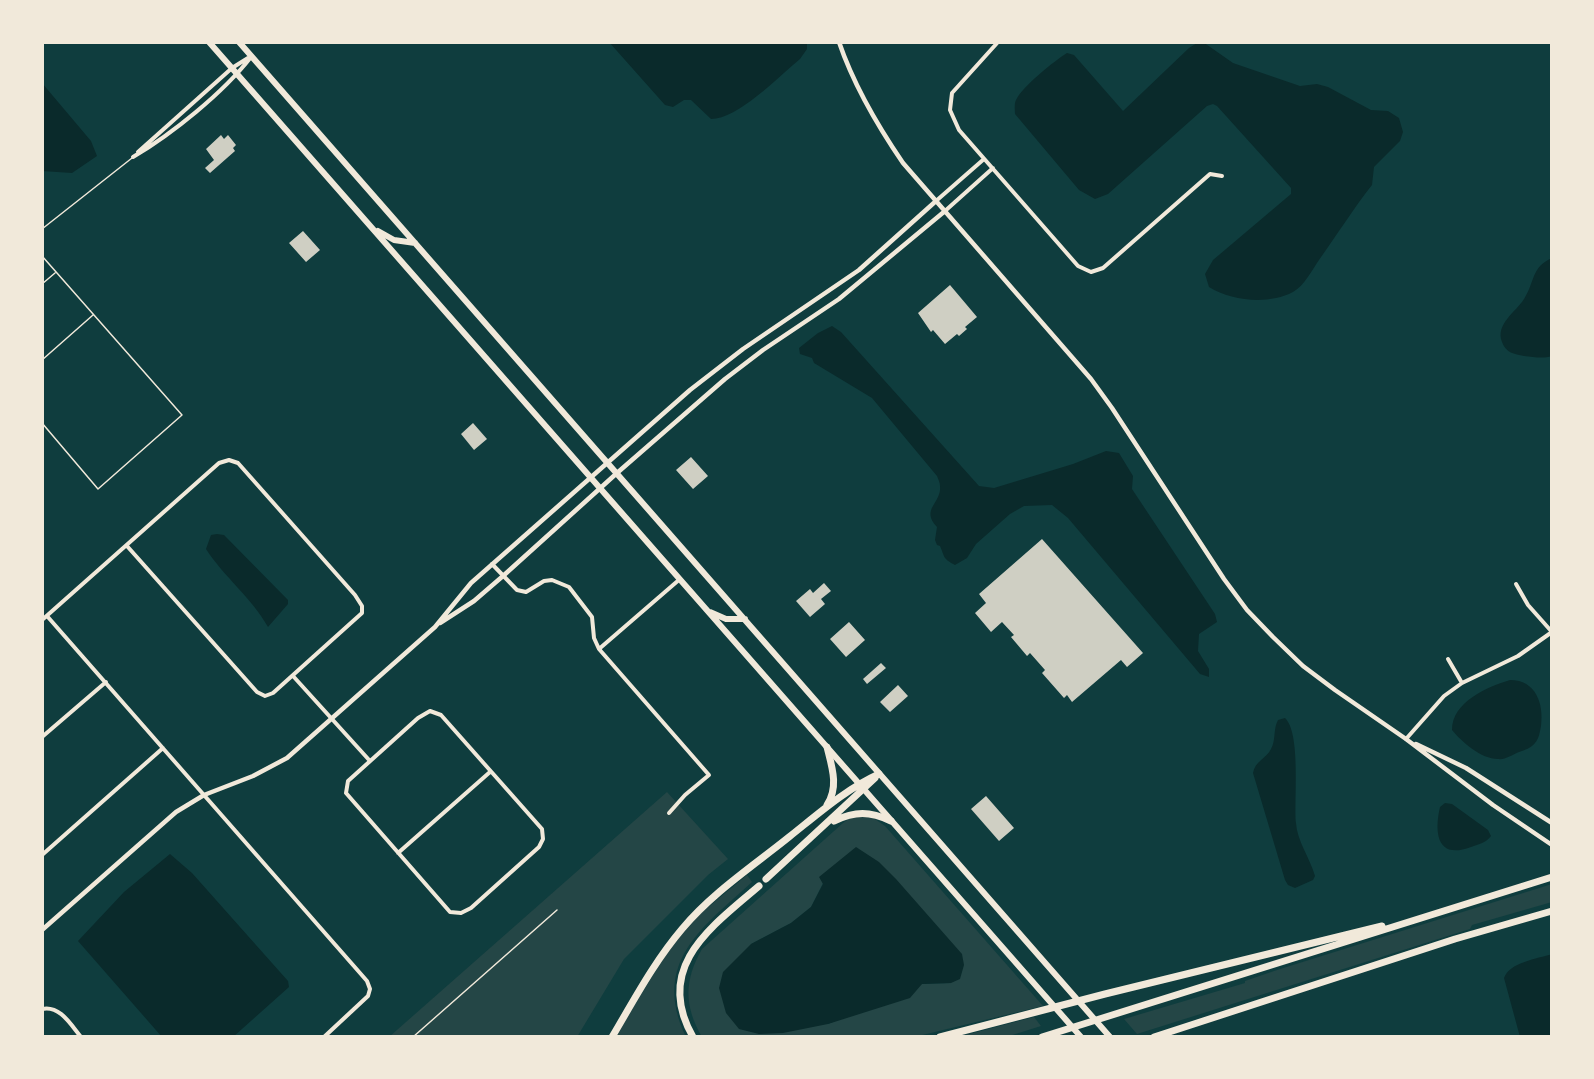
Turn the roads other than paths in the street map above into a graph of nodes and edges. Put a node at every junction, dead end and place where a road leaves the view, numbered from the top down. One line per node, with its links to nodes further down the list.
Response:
1 (209, 42): 6 (main road)
2 (239, 42): 5 (main road)
3 (839, 42): 12 (street)
4 (998, 42): 9 (street)
5 (252, 56): 6 (street); 7 (street); 16 (main road)
6 (232, 68): 7 (main road); 8 (street)
7 (238, 74): 8 (street); 14 (main road)
8 (133, 157): 15 (lane)
9 (984, 159): 10 (street); 12 (street)
10 (993, 168): 11 (street); 13 (street)
11 (1222, 176)
12 (936, 201): 13 (street); 22 (street)
13 (945, 211): 23 (street); 47 (street)
14 (372, 228): 16 (main road); 27 (main road)
15 (42, 229)
16 (416, 243): 25 (main road)
17 (42, 256): 18 (lane)
18 (56, 272): 19 (lane); 20 (lane)
19 (42, 284)
20 (94, 315): 21 (lane); 24 (lane)
21 (42, 360)
22 (715, 369): 23 (street); 25 (street)
23 (725, 379): 26 (street)
24 (42, 423)
25 (608, 462): 26 (main road); 27 (street)
26 (617, 473): 28 (street); 37 (main road)
27 (591, 478): 28 (main road); 30 (street)
28 (600, 489): 31 (street); 32 (main road)
29 (127, 546): 35 (street); 42 (street); 42 (street)
30 (492, 564): 31 (street); 38 (street)
31 (503, 576): 38 (street); 40 (street)
32 (680, 579): 34 (main road); 40 (street)
33 (1516, 584): 39 (street)
34 (707, 611): 37 (main road); 48 (main road)
35 (47, 615): 36 (street); 43 (street)
36 (42, 620)
37 (745, 620): 52 (main road)
38 (435, 627): 45 (street)
39 (1552, 632): 44 (street)
40 (599, 649): 56 (street)
41 (1448, 659): 44 (street)
42 (293, 676): 45 (street)
43 (106, 682): 46 (street); 49 (street)
44 (1462, 682): 47 (street)
45 (332, 718): 50 (street); 54 (street)
46 (42, 737)
47 (1406, 739): 58 (street); 60 (street)
48 (827, 747): 53 (main road); 55 (highway)
49 (163, 748): 54 (street); 62 (street)
50 (370, 761): 51 (street); 61 (street)
51 (490, 771): 61 (street); 61 (street)
52 (879, 774): 53 (highway); 79 (main road)
53 (861, 787): 55 (highway); 57 (main road); 59 (highway)
54 (204, 795): 69 (street); 72 (street)
55 (825, 808): 74 (highway)
56 (669, 813)
57 (891, 821): 59 (highway); 78 (main road)
58 (1552, 823)
59 (826, 825): 64 (highway)
60 (1552, 845)
61 (398, 853)
62 (42, 855)
63 (1552, 877): 67 (highway)
64 (766, 879)
65 (759, 886): 75 (highway)
66 (557, 910): 73 (lane)
67 (1446, 910): 76 (highway); 77 (highway)
68 (1552, 911): 80 (highway)
69 (42, 930)
70 (42, 1009): 71 (street)
71 (81, 1037)
72 (324, 1037)
73 (413, 1037)
74 (612, 1037)
75 (693, 1037)
76 (940, 1037)
77 (1042, 1037)
78 (1081, 1037)
79 (1110, 1037)
80 (1154, 1037)

